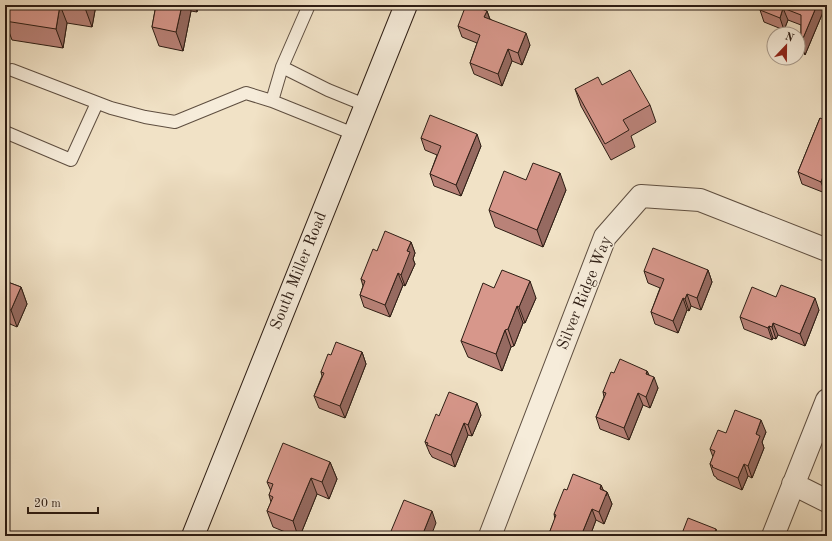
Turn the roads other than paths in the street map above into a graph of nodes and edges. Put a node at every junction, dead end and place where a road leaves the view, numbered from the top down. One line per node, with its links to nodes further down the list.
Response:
1 (309, 5): 3 (lane)
2 (406, 5): 7 (street, South Miller Road)
3 (282, 67): 5 (lane); 7 (lane)
4 (12, 70): 6 (lane)
5 (272, 101): 6 (lane); 9 (lane)
6 (97, 102): 8 (lane)
7 (365, 105): 9 (street, South Miller Road)
8 (5, 132)
9 (354, 134): 14 (street, South Miller Road)
10 (827, 250): 15 (street, Silver Ridge Way)
11 (827, 400): 12 (street)
12 (793, 484): 13 (street); 16 (street)
13 (827, 501)
14 (193, 536)
15 (490, 536)
16 (773, 536)

